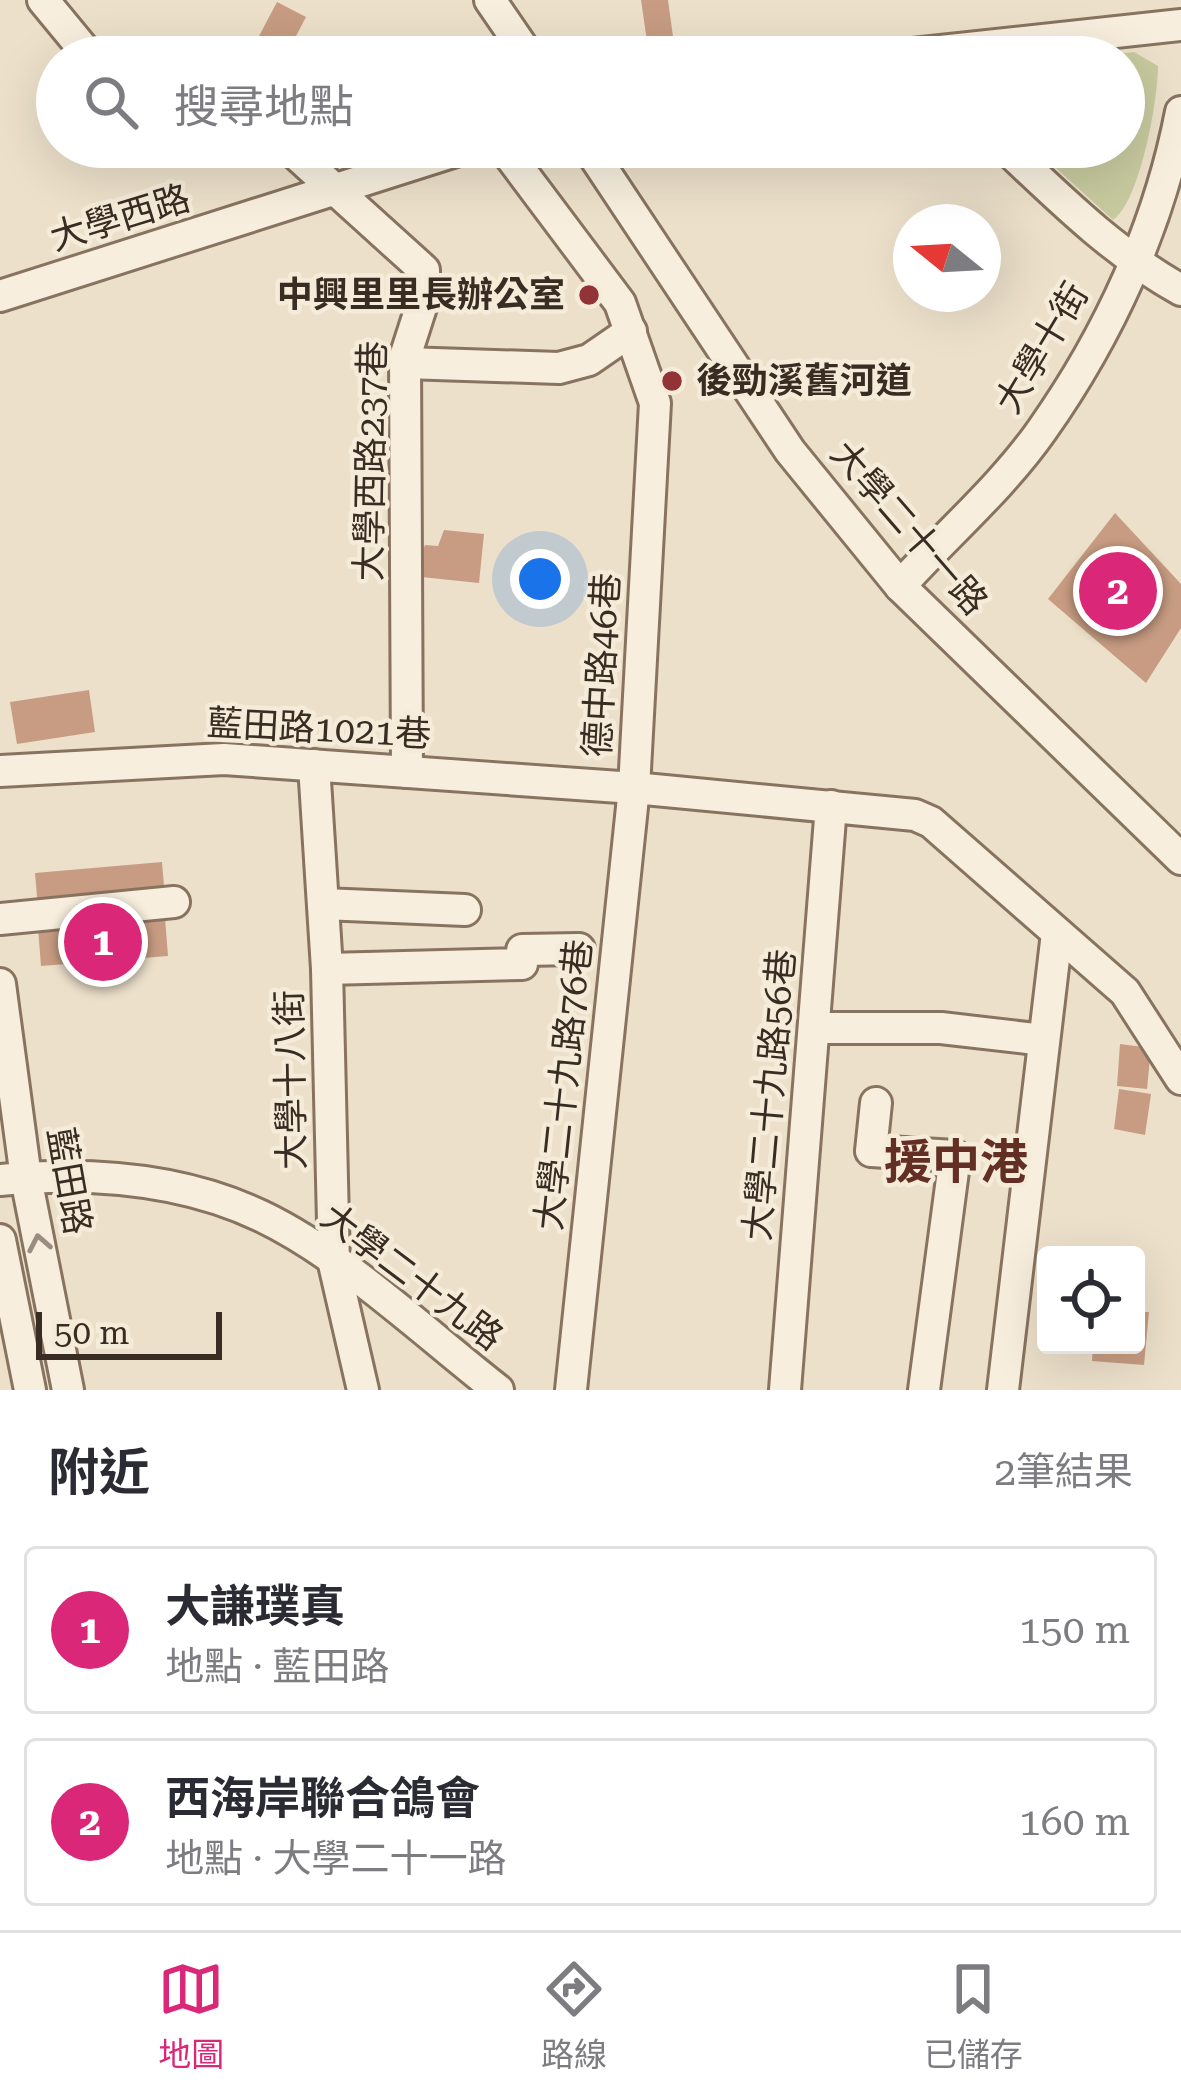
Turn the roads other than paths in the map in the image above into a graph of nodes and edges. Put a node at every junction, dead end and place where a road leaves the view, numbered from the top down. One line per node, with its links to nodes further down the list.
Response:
1 (43, 0): 4 (street)
2 (490, 0): 5 (street)
3 (1181, 25): 6 (street)
4 (73, 36)
5 (515, 36)
6 (1081, 36)
7 (1181, 112): 14 (street, 大學十街)
8 (314, 168): 13 (street)
9 (408, 168): 13 (street, 大學西路)
10 (519, 168): 17 (street, 德中路46巷)
11 (602, 168): 19 (street, 大學二十一路)
12 (1028, 168): 14 (street)
13 (342, 191): 16 (street, 大學西路); 18 (street, 大學西路237巷)
14 (1136, 265): 15 (street); 19 (street, 大學十街)
15 (1181, 290)
16 (0, 296)
17 (631, 331): 18 (street); 23 (street, 德中路46巷)
18 (405, 363): 22 (street, 大學西路237巷)
19 (899, 586): 25 (street, 大學二十一路)
20 (314, 765): 21 (street, 藍田路1021巷); 22 (street, 藍田路1021巷); 27 (street, 大學十八街)
21 (0, 770)
22 (407, 772): 23 (street, 藍田路1021巷)
23 (634, 788): 24 (street, 德中路46巷); 45 (street, 大學二十九路76巷)
24 (831, 806): 30 (street, 德中路46巷); 34 (street, 大學二十九路56巷)
25 (1181, 859)
26 (174, 902): 29 (street)
27 (323, 904): 28 (street); 32 (street, 大學十八街)
28 (465, 910)
29 (0, 919)
30 (1057, 933): 35 (street); 36 (street, 德中路46巷)
31 (579, 949): 32 (street)
32 (327, 968): 40 (street, 大學十八街)
33 (0, 983): 38 (street, 藍田路)
34 (816, 1028): 35 (street); 46 (street, 大學二十九路56巷)
35 (1044, 1040): 48 (street)
36 (1181, 1079)
37 (876, 1102): 47 (street)
38 (13, 1179): 40 (street, 大學二十九路); 42 (street, 藍田路, one-way to 38)
39 (0, 1240): 41 (street)
40 (334, 1264): 43 (street, 大學十八街); 44 (street, 大學二十九路)
41 (30, 1390)
42 (68, 1390)
43 (363, 1390)
44 (498, 1390)
45 (571, 1390)
46 (785, 1390)
47 (924, 1390)
48 (1004, 1390)

